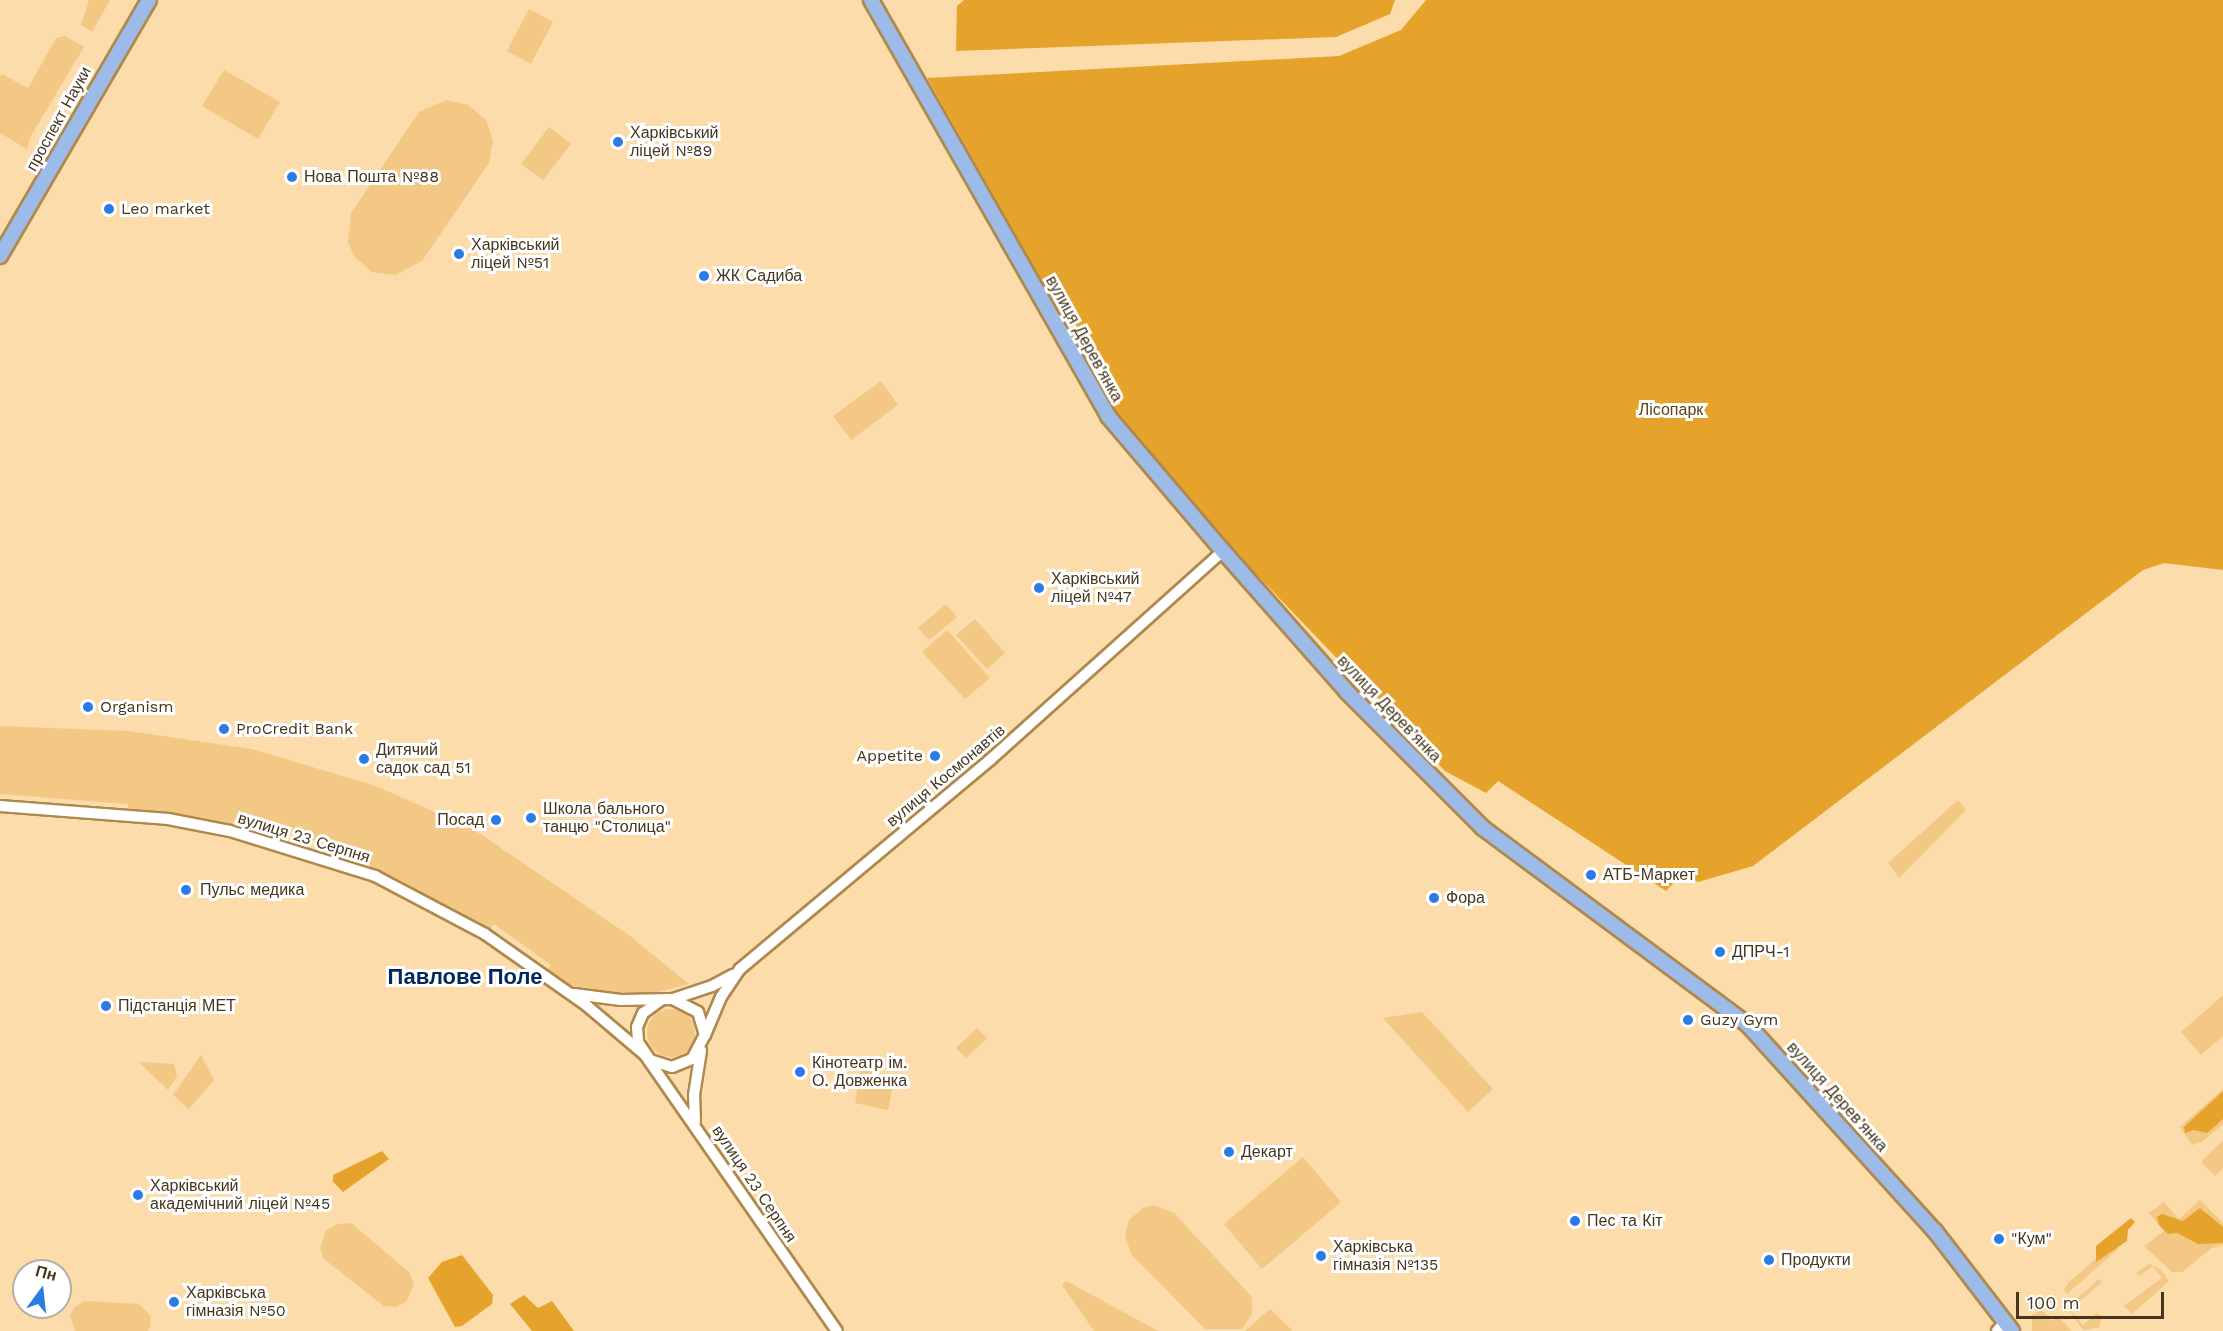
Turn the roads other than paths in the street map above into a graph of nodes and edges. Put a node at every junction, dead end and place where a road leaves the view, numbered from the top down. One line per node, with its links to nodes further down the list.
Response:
1 (149, 0): 3 (main road, проспект Науки)
2 (871, 0): 4 (main road, вулиця Дерев’янка)
3 (0, 256)
4 (1223, 551): 6 (street, вулиця Космонавтів); 14 (main road, вулиця Дерев’янка)
5 (0, 806): 7 (street, вулиця 23 Серпня)
6 (740, 969): 8 (street, вулиця 23 Серпня); 10 (street, вулиця Космонавтів)
7 (569, 992): 9 (street, вулиця 23 Серпня); 12 (street, вулиця 23 Серпня)
8 (673, 999): 9 (street, вулиця 23 Серпня); 10 (street)
9 (661, 1000): 12 (street, вулиця 23 Серпня)
10 (705, 1035): 11 (street)
11 (702, 1047): 12 (street, вулиця 23 Серпня); 13 (street)
12 (645, 1055): 13 (street, вулиця 23 Серпня)
13 (695, 1125): 15 (street, вулиця 23 Серпня)
14 (2005, 1328)
15 (837, 1331)

